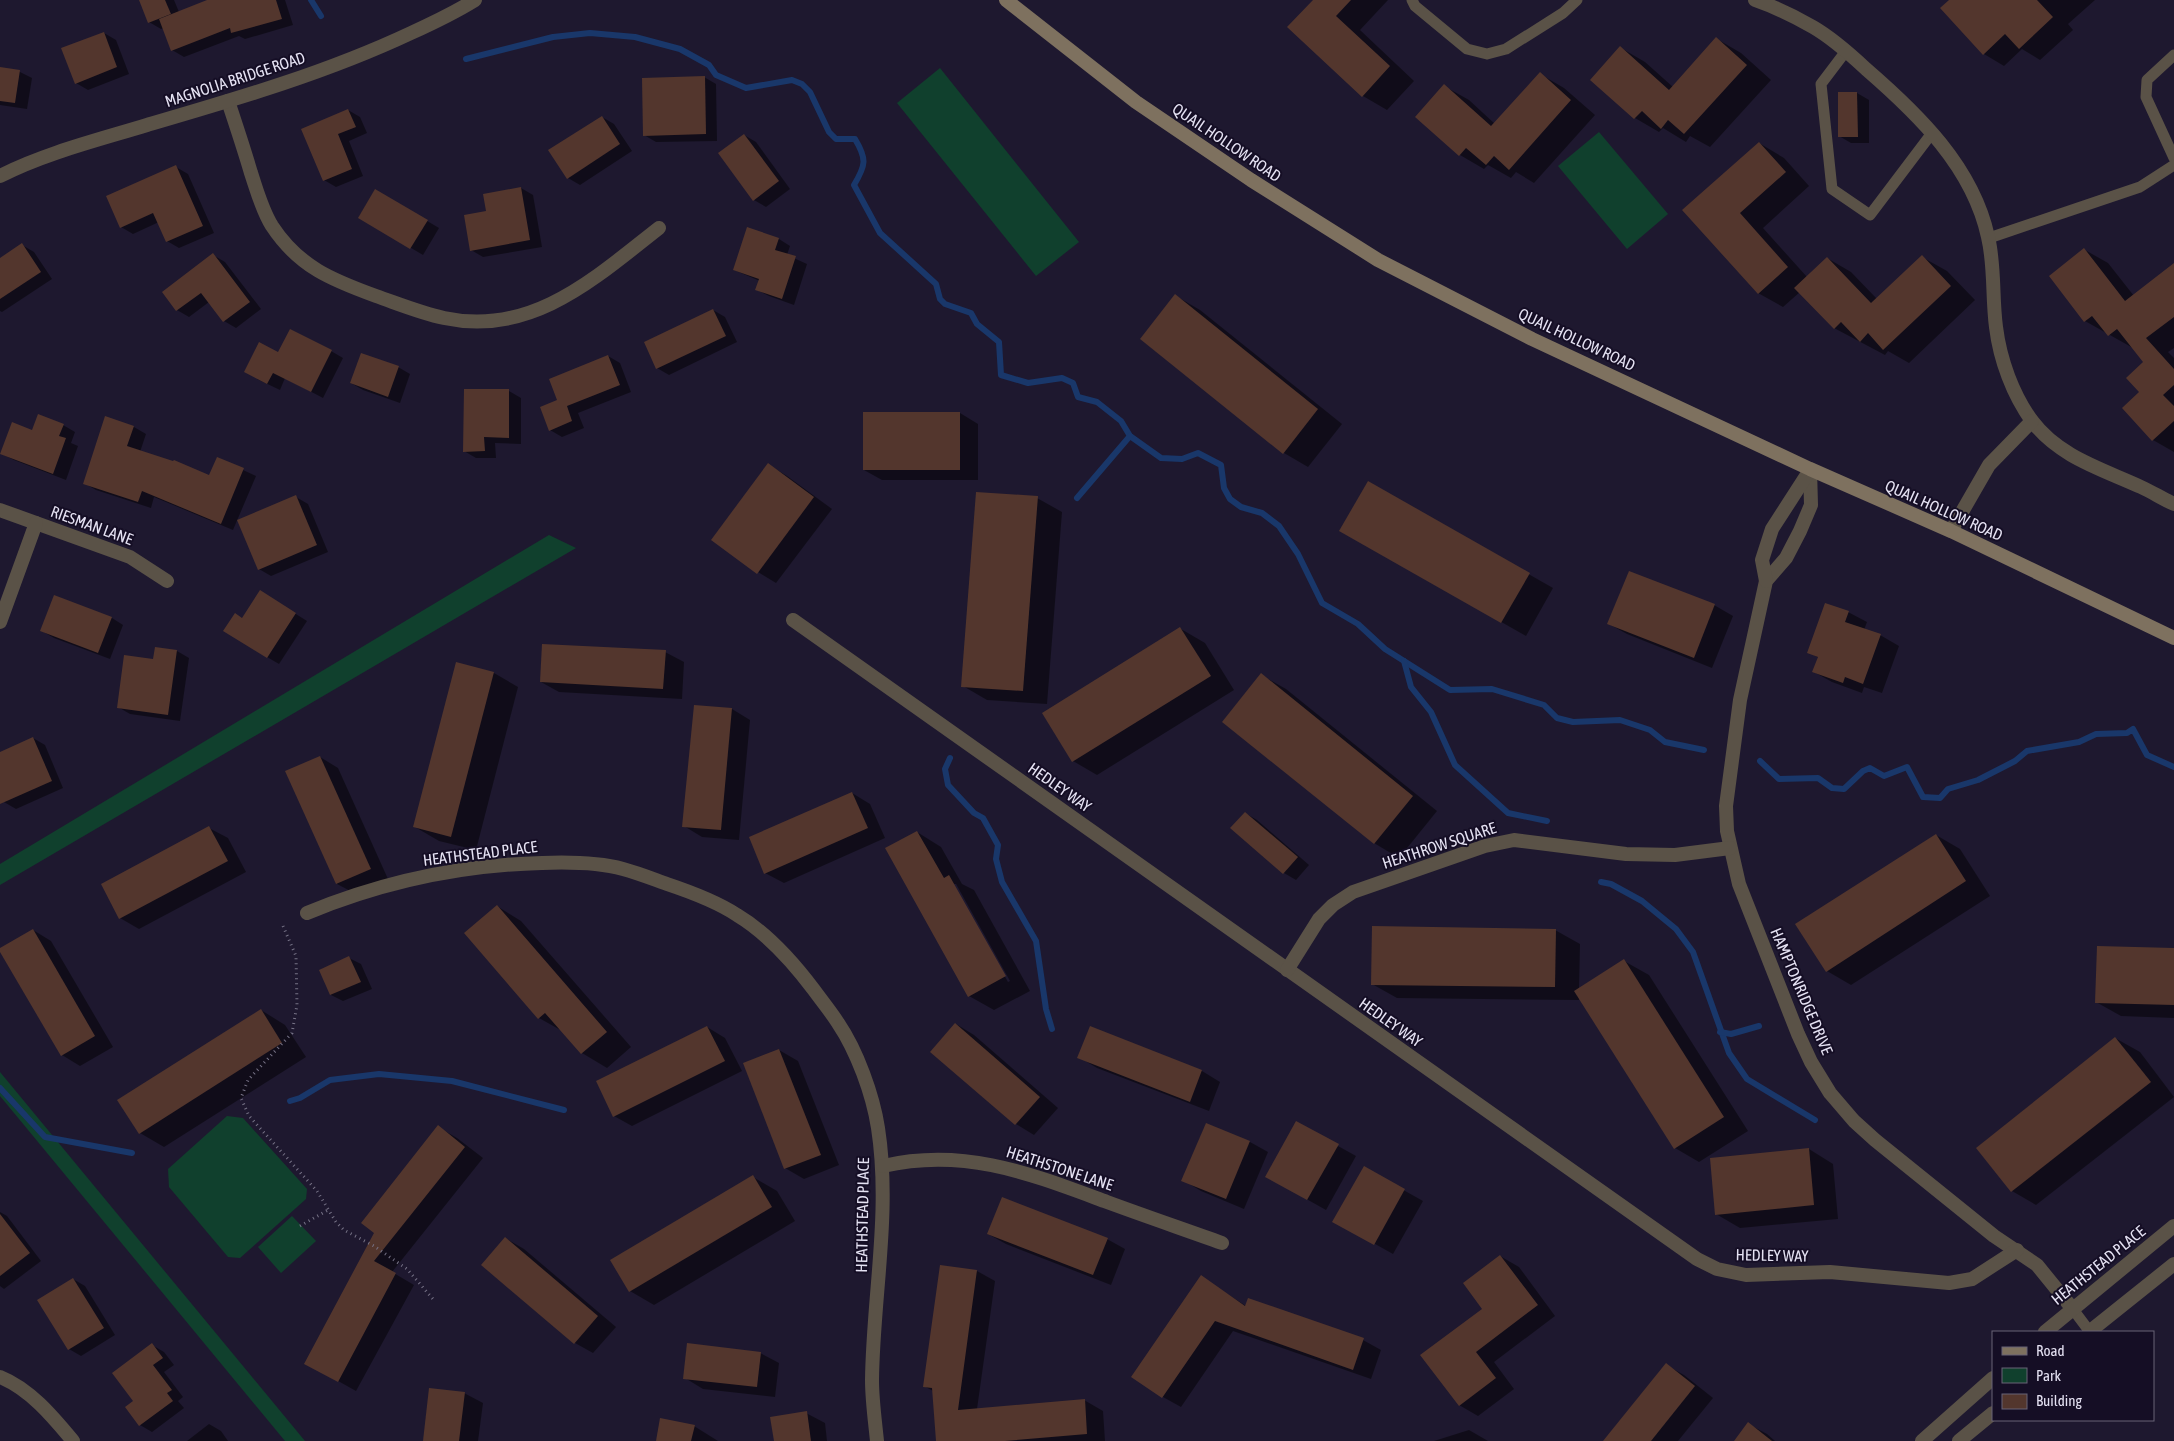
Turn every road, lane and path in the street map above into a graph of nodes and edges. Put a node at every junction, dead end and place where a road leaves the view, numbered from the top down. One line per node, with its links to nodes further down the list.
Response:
1 (475, 0): 8 (street, MAGNOLIA BRIDGE ROAD)
2 (1006, 0): 16 (main road, QUAIL HOLLOW ROAD)
3 (1412, 0): 4 (lane)
4 (1577, 0)
5 (1755, 0): 6 (street)
6 (1846, 51): 9 (street); 9 (lane)
7 (2174, 55): 10 (lane)
8 (228, 101): 12 (street, MAGNOLIA BRIDGE ROAD); 13 (street)
9 (1932, 133): 14 (street)
10 (2174, 158)
11 (2174, 165): 14 (lane)
12 (0, 176)
13 (659, 228)
14 (1989, 238): 15 (street)
15 (2032, 421): 17 (street); 20 (street)
16 (1810, 469): 20 (main road, QUAIL HOLLOW ROAD); 22 (street, HAMPTONRIDGE DRIVE); 22 (street, HAMPTONRIDGE DRIVE)
17 (2174, 504)
18 (0, 510): 19 (street, RIESMAN LANE)
19 (36, 523): 21 (street, RIESMAN LANE); 24 (street)
20 (1951, 531): 25 (main road, QUAIL HOLLOW ROAD)
21 (167, 581)
22 (1766, 581): 26 (street, HAMPTONRIDGE DRIVE)
23 (793, 620): 29 (street, HEDLEY WAY)
24 (0, 622)
25 (2174, 638)
26 (1730, 848): 29 (street, HEATHROW SQUARE); 35 (street, HAMPTONRIDGE DRIVE)
27 (307, 913): 30 (street, HEATHSTEAD PLACE)
28 (283, 926): 31 (path)
29 (1287, 970): 35 (street, HEDLEY WAY)
30 (883, 1166): 34 (street, HEATHSTONE LANE); 46 (street, HEATHSTEAD PLACE)
31 (328, 1210): 32 (path); 37 (path)
32 (300, 1226)
33 (2174, 1226): 38 (street, HEATHSTEAD PLACE)
34 (1222, 1243)
35 (2017, 1250): 38 (street, HAMPTONRIDGE DRIVE)
36 (2174, 1264): 41 (street)
37 (433, 1299)
38 (2072, 1308): 39 (street, HEATHSTEAD PLACE); 40 (lane)
39 (2046, 1331)
40 (2089, 1331)
41 (2091, 1331)
42 (0, 1377): 45 (street)
43 (1992, 1379): 47 (street)
44 (1992, 1414): 48 (street)
45 (73, 1441)
46 (877, 1441)
47 (1922, 1441)
48 (1959, 1441)

